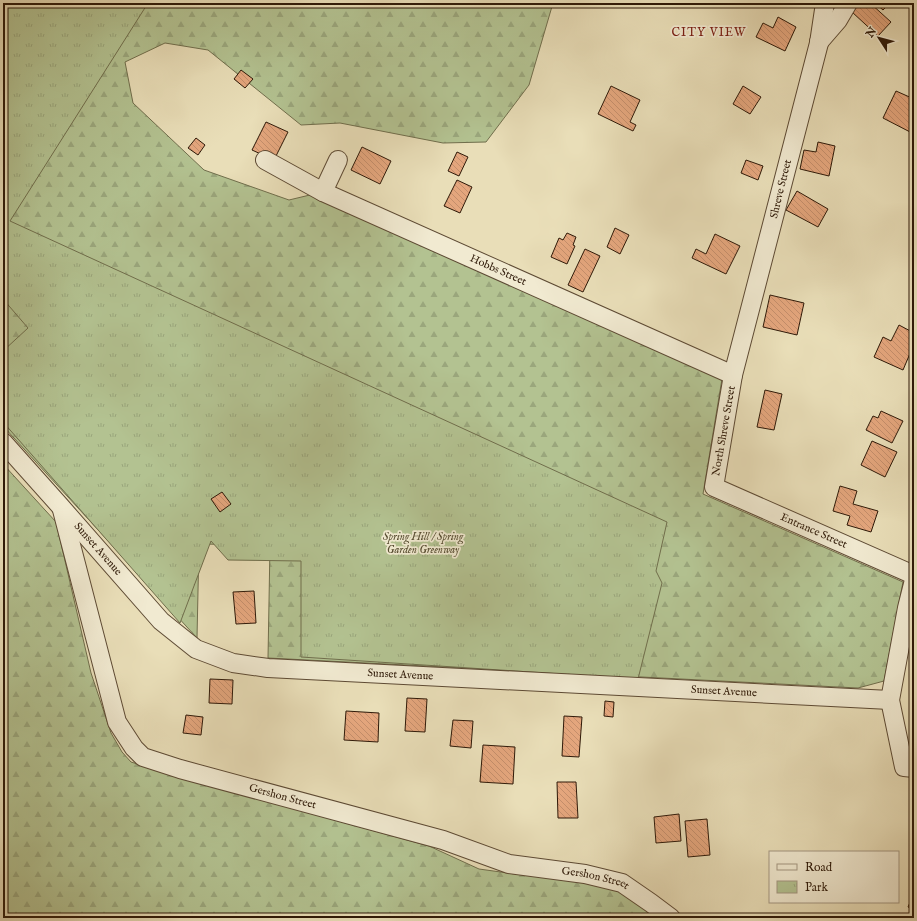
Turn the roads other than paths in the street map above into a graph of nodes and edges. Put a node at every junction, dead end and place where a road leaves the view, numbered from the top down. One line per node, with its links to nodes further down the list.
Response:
1 (825, 3): 3 (street, Shreve Street)
2 (848, 3): 3 (street)
3 (819, 43): 7 (street, Shreve Street)
4 (265, 160): 6 (street, Hobbs Street)
5 (338, 160): 6 (street)
6 (323, 192): 7 (street, Hobbs Street)
7 (733, 375): 9 (street, North Shreve Street)
8 (3, 442): 10 (street, Sunset Avenue)
9 (714, 487): 11 (street, Entrance Street)
10 (61, 507): 13 (street, Sunset Avenue); 15 (street, Gershon Street)
11 (914, 575)
12 (914, 580): 13 (street)
13 (890, 700): 14 (street)
14 (909, 768)
15 (671, 918)

